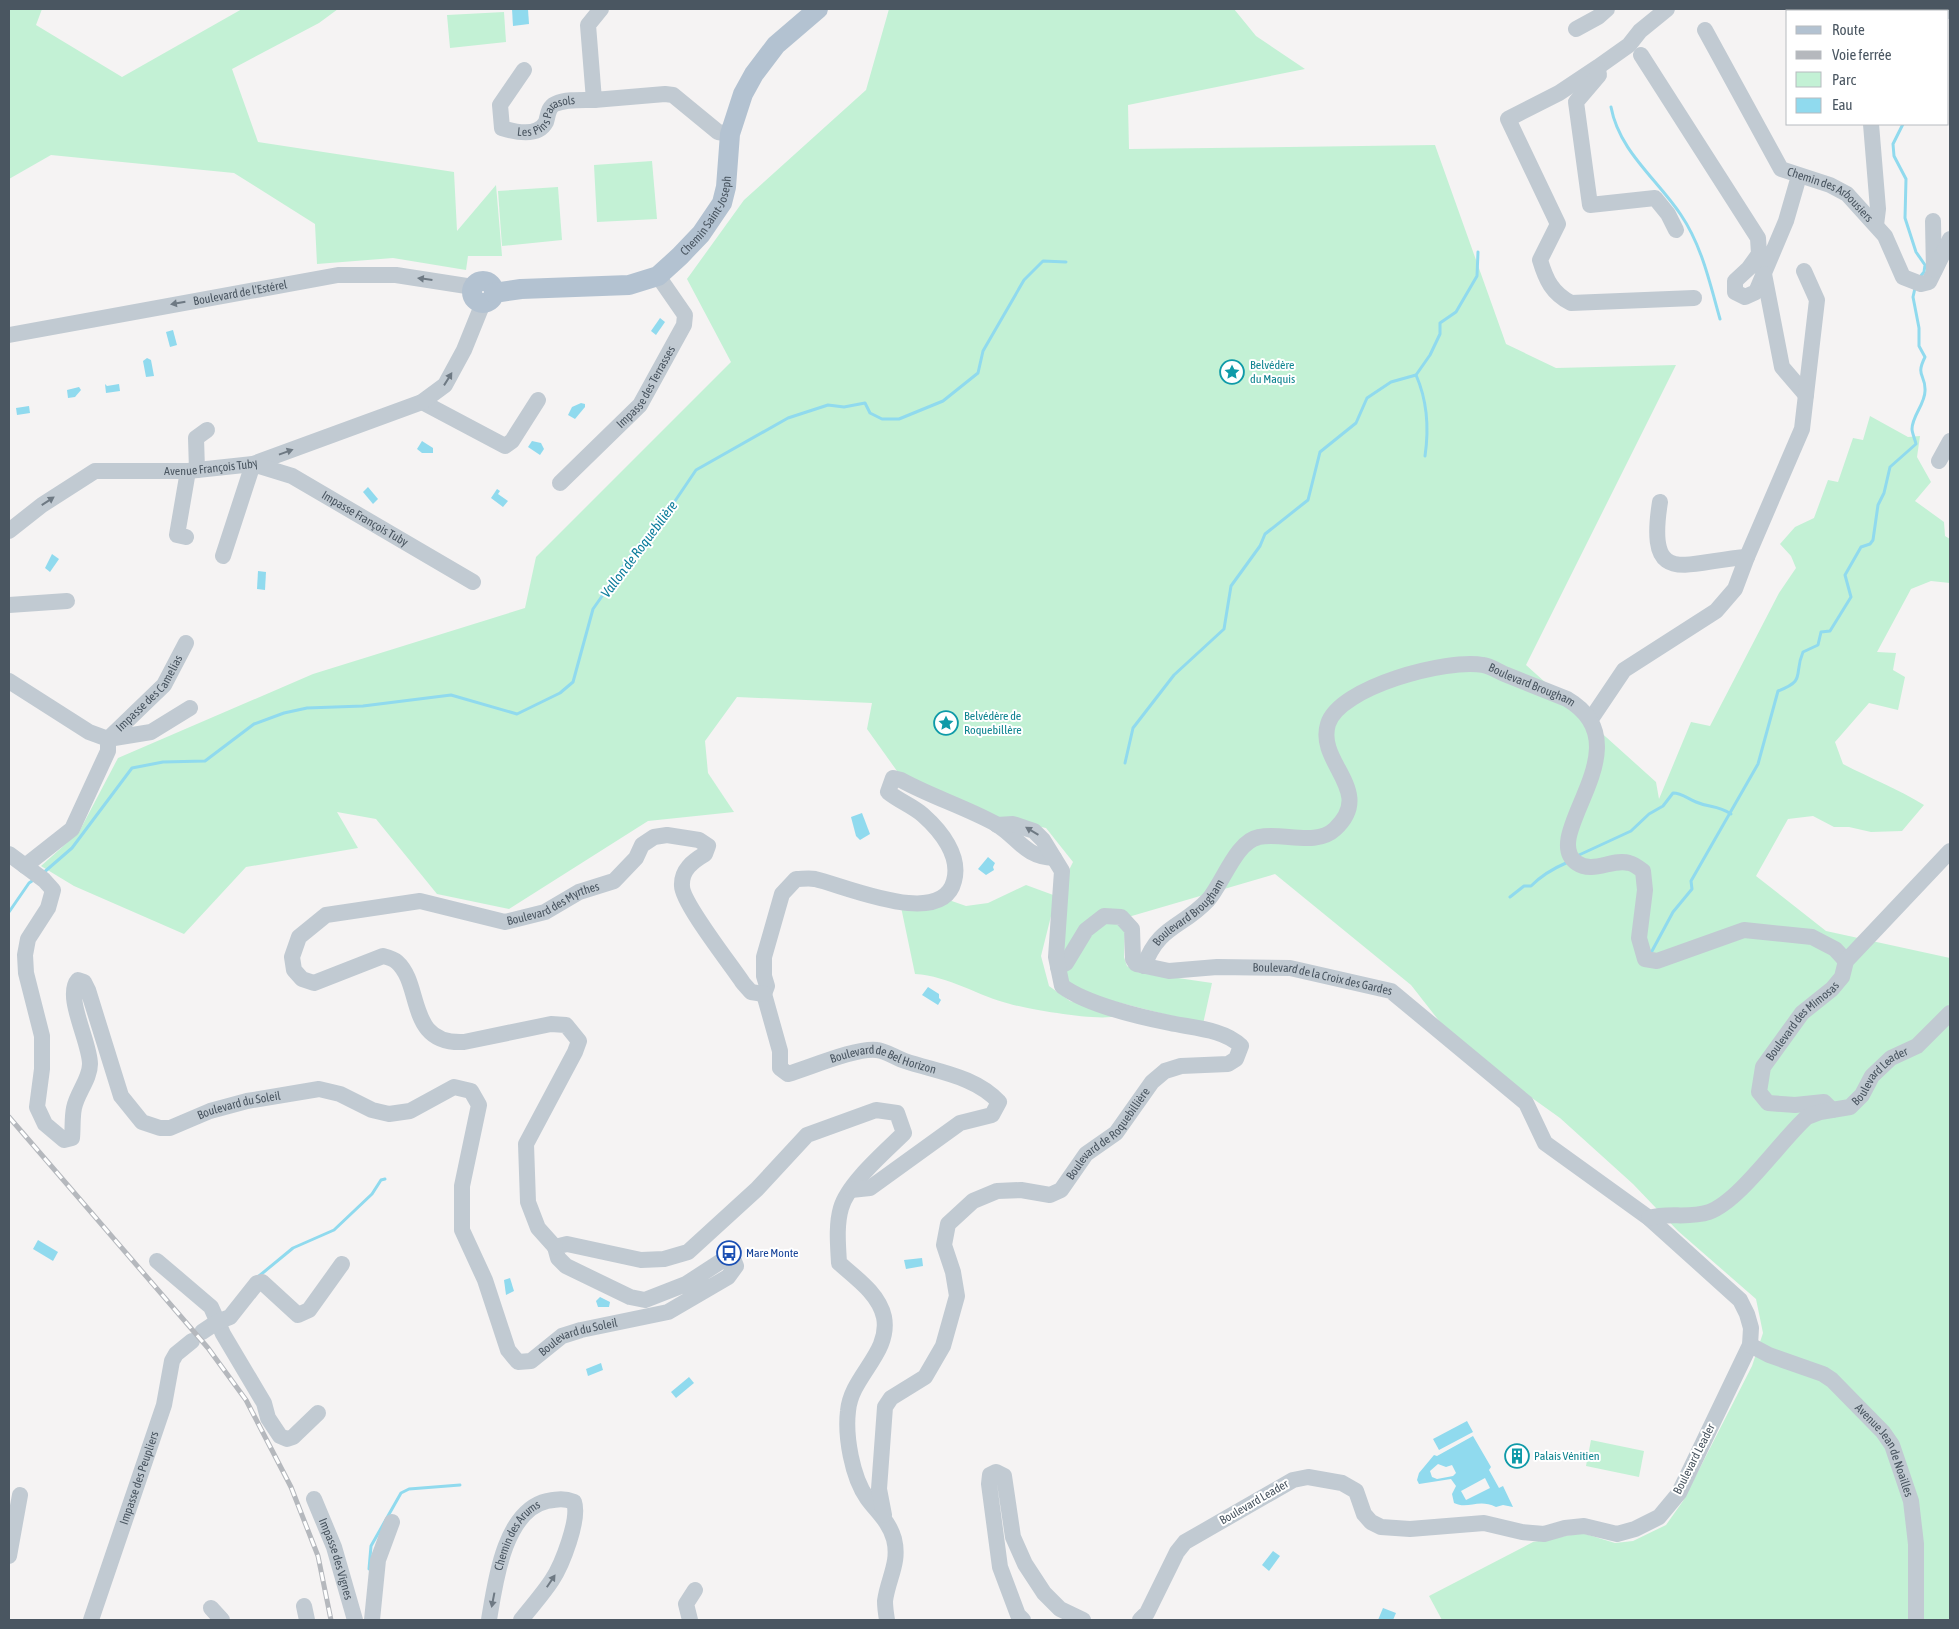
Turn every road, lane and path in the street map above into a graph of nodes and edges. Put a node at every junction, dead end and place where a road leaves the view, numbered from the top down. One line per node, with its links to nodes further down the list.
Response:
1 (601, 9): 10 (street, Les Pins Parasols)
2 (818, 9): 12 (main road, Chemin Saint-Joseph)
3 (1607, 9): 5 (street)
4 (1667, 9): 8 (street)
5 (1576, 29)
6 (1705, 30): 13 (street, Chemin des Arbousiers)
7 (1641, 55): 20 (street)
8 (1598, 67): 16 (street); 23 (street)
9 (524, 70): 10 (street, Les Pins Parasols)
10 (594, 100): 12 (street, Les Pins Parasols)
11 (1871, 125): 15 (street)
12 (730, 134): 21 (main road, Chemin Saint-Joseph)
13 (1799, 176): 15 (street, Chemin des Arbousiers); 20 (street)
14 (1933, 221): 19 (street)
15 (1876, 225): 19 (street, Chemin des Arbousiers)
16 (1676, 230)
17 (1950, 239): 19 (street)
18 (1804, 271): 25 (street)
19 (1934, 272)
20 (1764, 274): 25 (street)
21 (658, 276): 22 (main road, Chemin Saint-Joseph); 33 (street, Impasse des Terrasses)
22 (484, 294): 24 (street, Boulevard de l'Estérel, one-way to 24); 27 (street, Avenue François Tuby, one-way to 22)
23 (1694, 298)
24 (9, 335)
25 (1806, 395): 38 (street)
26 (538, 400): 27 (street)
27 (422, 402): 31 (street, Avenue François Tuby, one-way to 27)
28 (199, 430): 32 (street)
29 (1950, 441): 30 (street)
30 (1939, 460)
31 (253, 464): 32 (street, Avenue François Tuby); 37 (street); 39 (street, Impasse François Tuby)
32 (192, 470): 35 (street, Avenue François Tuby, one-way to 32); 36 (street)
33 (560, 483)
34 (1660, 502): 38 (street)
35 (9, 531)
36 (186, 537)
37 (223, 556)
38 (1748, 557): 45 (street)
39 (473, 582)
40 (67, 601): 41 (street)
41 (9, 605)
42 (186, 644): 46 (street, Impasse des Camelias)
43 (9, 681): 46 (street, Impasse des Camelias)
44 (190, 708): 46 (street, Impasse des Camelias)
45 (1591, 719): 51 (street); 52 (street, Boulevard Brougham)
46 (108, 739): 50 (street)
47 (893, 778): 53 (street, Boulevard de Roquebillière); 54 (street, Boulevard de Bel Horizon)
48 (1950, 852): 51 (street, Boulevard des Mimosas)
49 (9, 854): 50 (street)
50 (34, 873): 61 (street, Boulevard du Soleil)
51 (1846, 961): 58 (street, Boulevard des Mimosas)
52 (1144, 966): 53 (street); 60 (street, Boulevard de la Croix des Gardes)
53 (1058, 967): 69 (street, Boulevard de Roquebillière)
54 (764, 994): 57 (street, Boulevard de Bel Horizon); 61 (street, Boulevard des Myrthes)
55 (1950, 1013): 58 (street, Boulevard Leader)
56 (978, 1075): 57 (street)
57 (987, 1090): 59 (street)
58 (1832, 1110): 60 (street, Boulevard Leader)
59 (851, 1190): 61 (street); 69 (street)
60 (1649, 1218): 65 (street, Boulevard Leader)
61 (555, 1247)
62 (157, 1262): 64 (street)
63 (342, 1264): 64 (street, Impasse des Peupliers)
64 (217, 1322): 66 (street); 73 (street, Impasse des Peupliers)
65 (1750, 1345): 82 (street, Boulevard Leader); 83 (street, Avenue Jean de Noailles)
66 (318, 1413)
67 (20, 1495): 71 (street)
68 (314, 1499): 74 (street, Impasse des Vignes)
69 (884, 1518): 79 (street)
70 (392, 1522): 75 (street, Impasse des Vignes)
71 (9, 1556)
72 (695, 1590): 78 (street)
73 (92, 1620)
74 (355, 1620)
75 (372, 1620)
76 (489, 1620): 77 (street, Chemin des Arums, one-way to 76)
77 (521, 1620)
78 (690, 1620)
79 (887, 1620)
80 (1023, 1620): 81 (street)
81 (1083, 1620)
82 (1140, 1620)
83 (1916, 1620)

